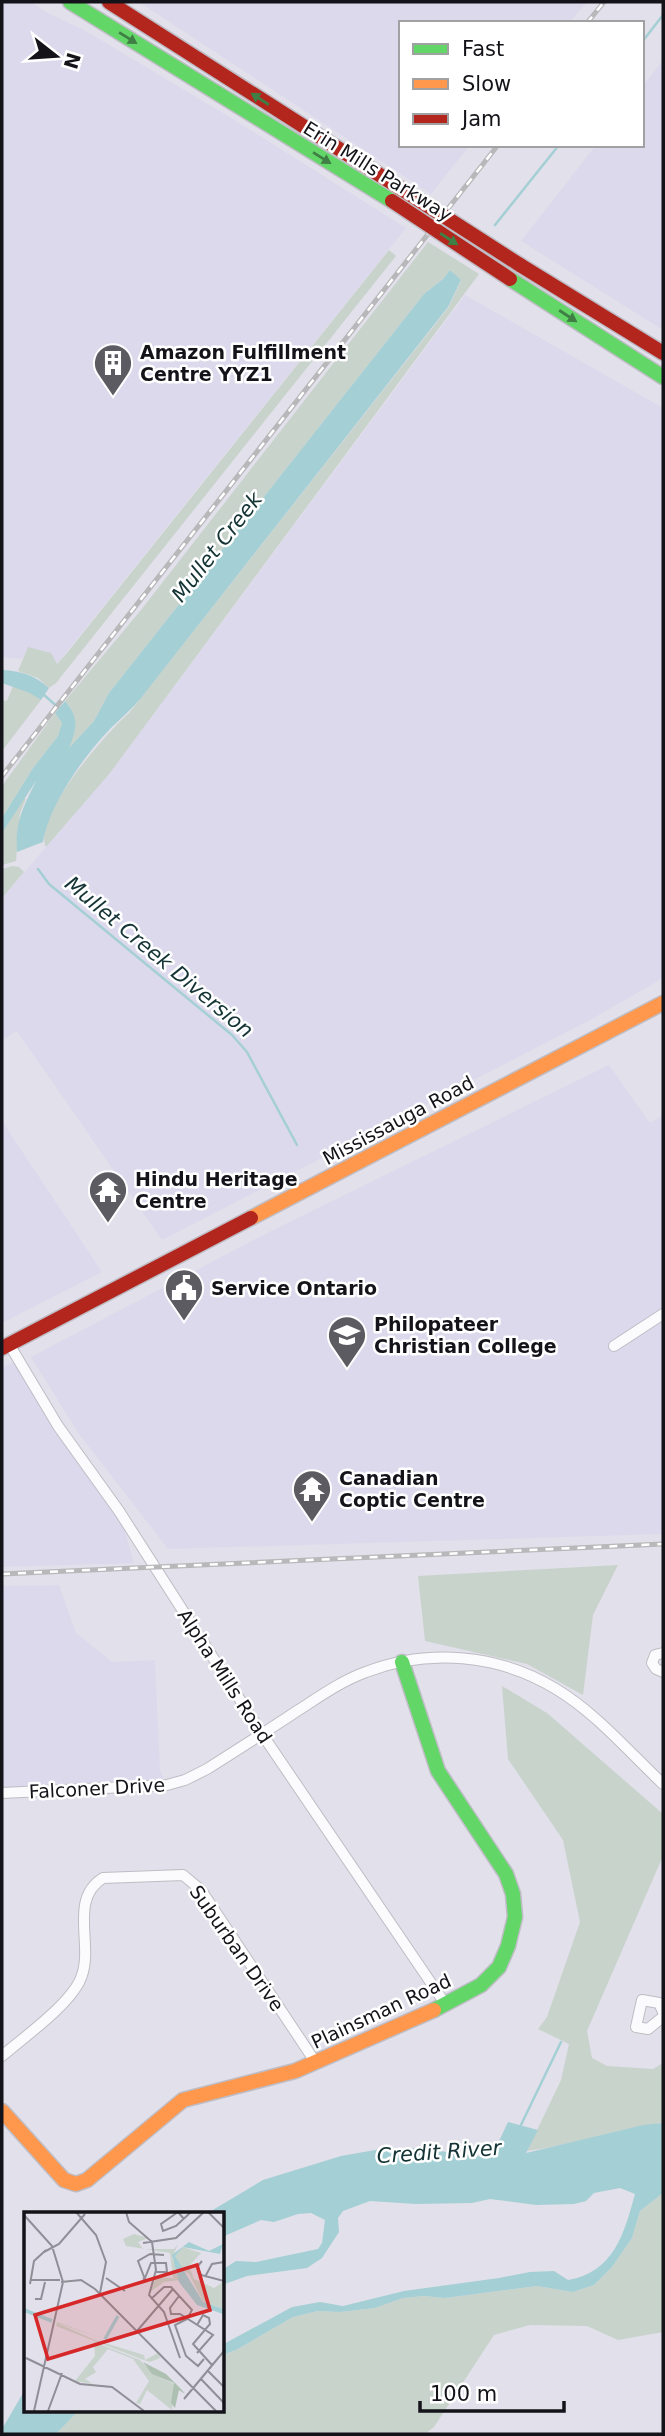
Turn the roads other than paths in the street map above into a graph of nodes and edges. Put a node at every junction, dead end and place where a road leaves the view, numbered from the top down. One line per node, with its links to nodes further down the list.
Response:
1 (70, 2): 4 (main road, Erin Mills Parkway, one-way to 4, bridge)
2 (110, 2): 3 (main road, Erin Mills Parkway, one-way to 2, bridge)
3 (663, 353)
4 (663, 377)
5 (663, 1003): 7 (main road, Mississauga Road)
6 (663, 1314): 8 (street)
7 (6, 1345): 12 (street, Alpha Mills Road)
8 (614, 1346)
9 (663, 1653): 11 (street)
10 (402, 1662): 12 (street, Falconer Drive); 13 (street, Falconer Drive); 15 (main road, Plainsman Road)
11 (663, 1672)
12 (262, 1734): 14 (street, Falconer Drive); 15 (street, Alpha Mills Road)
13 (663, 1784)
14 (2, 1793)
15 (446, 2005): 17 (main road, Plainsman Road)
16 (2, 2056): 17 (street, Suburban Drive)
17 (316, 2063): 18 (main road, Plainsman Road)
18 (2, 2111)

